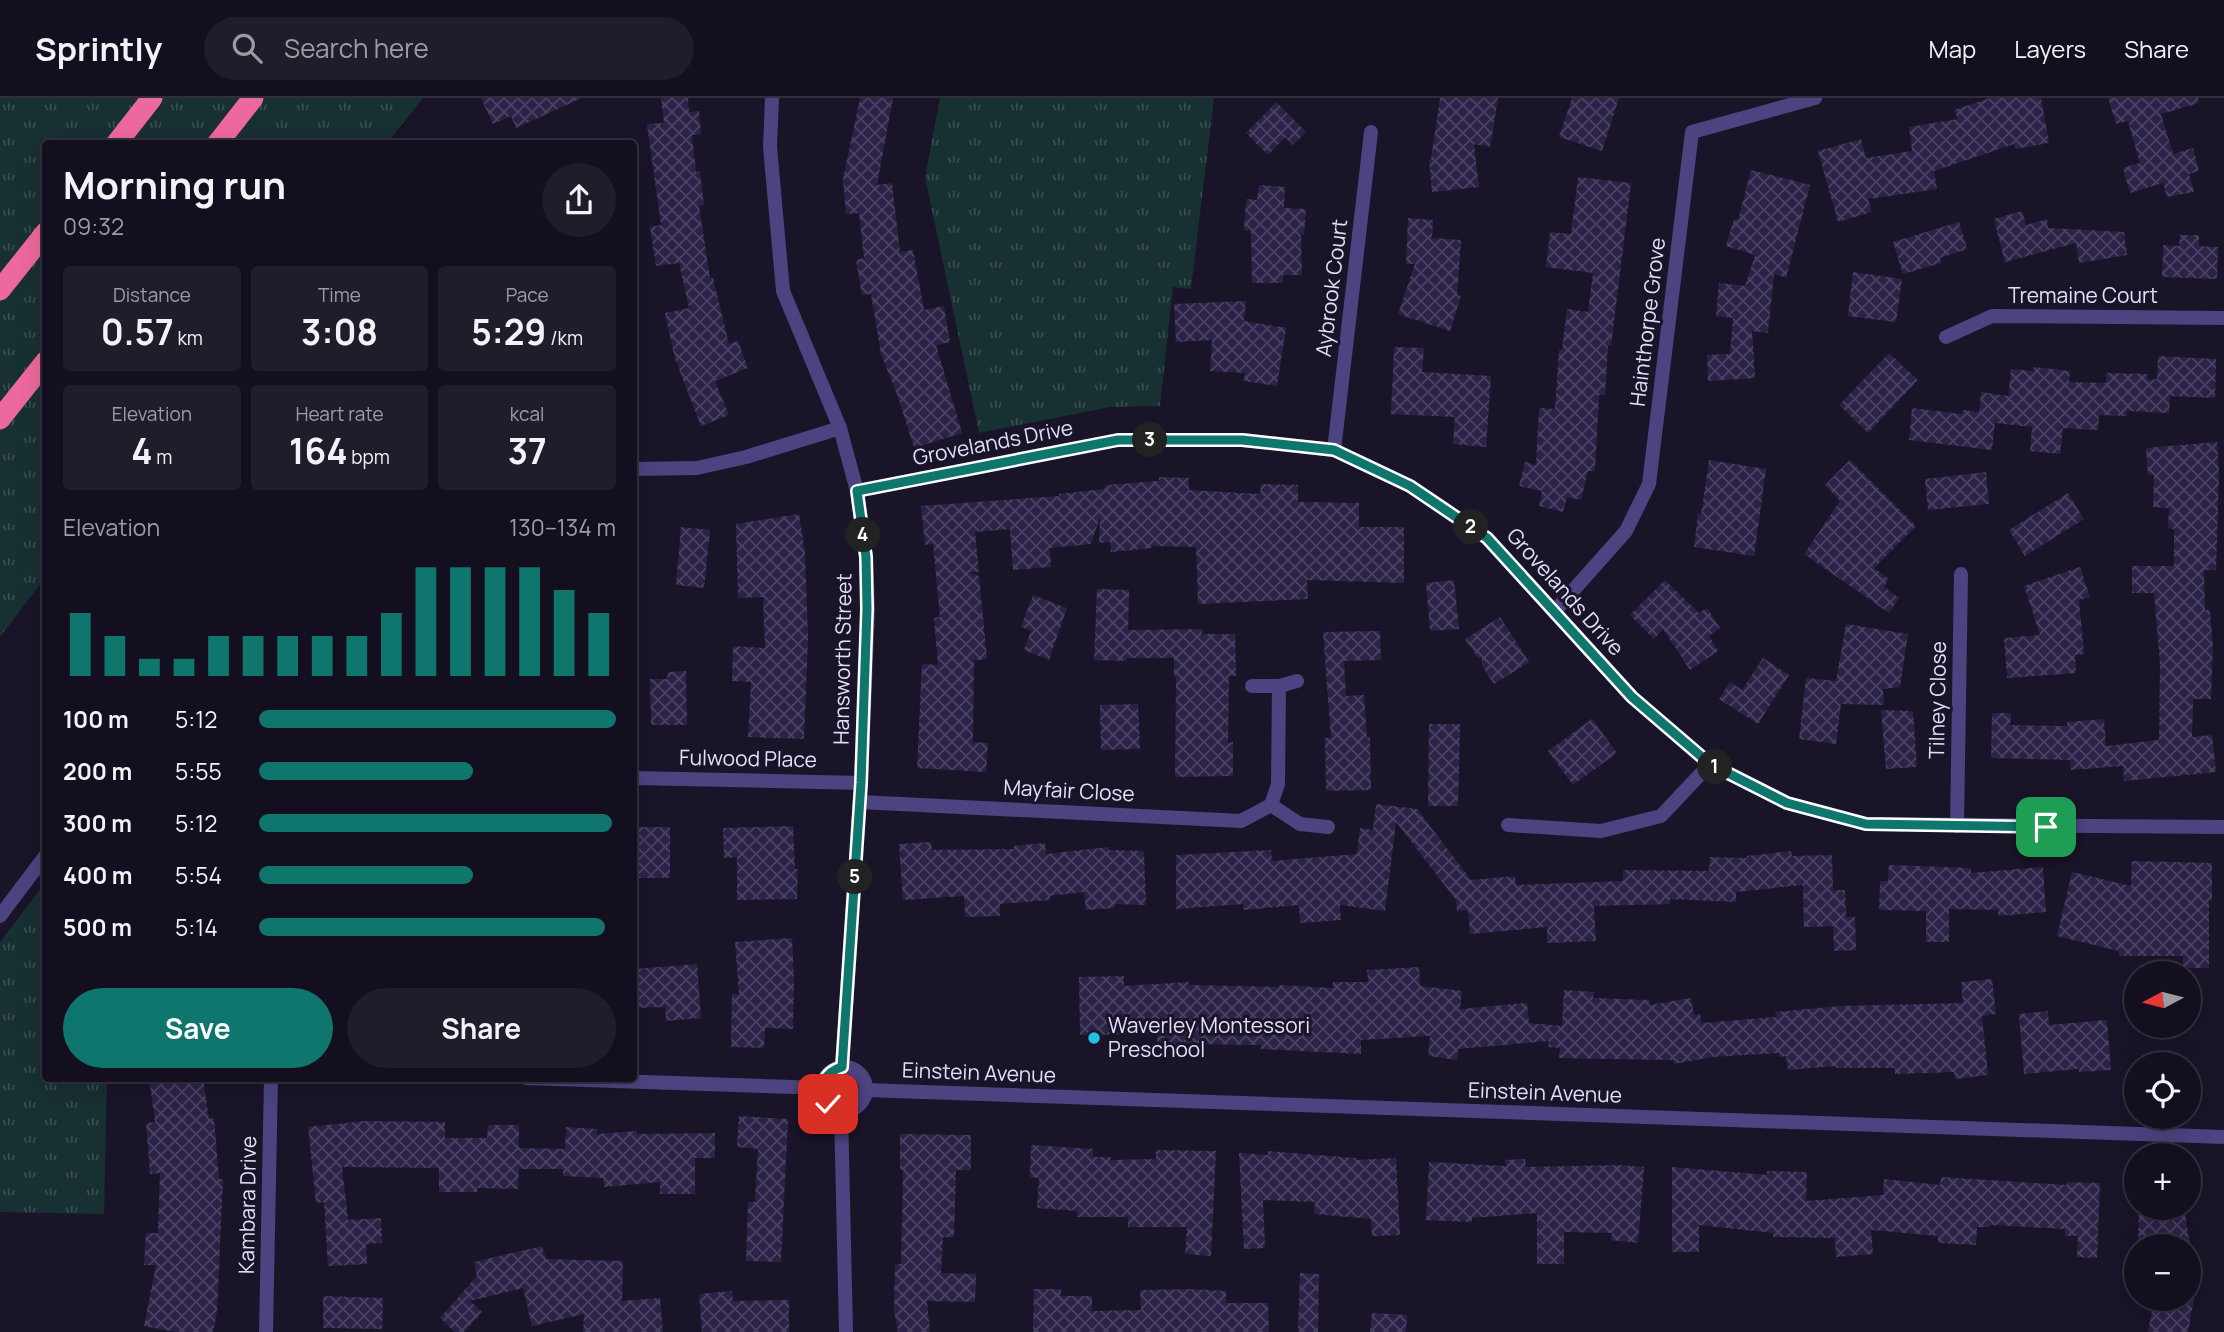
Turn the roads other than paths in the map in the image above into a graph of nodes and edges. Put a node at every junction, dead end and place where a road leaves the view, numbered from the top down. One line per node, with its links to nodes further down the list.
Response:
1 (152, 98): 6 (highway)
2 (253, 98): 7 (highway)
3 (772, 98): 14 (street, Hansworth Street)
4 (1815, 98): 19 (street, Hainthorpe Grove)
5 (1371, 132): 15 (street, Aybrook Court)
6 (119, 140)
7 (221, 140)
8 (42, 237): 9 (highway)
9 (0, 290)
10 (2224, 318): 11 (street, Tremaine Court)
11 (1946, 337)
12 (42, 366): 13 (highway)
13 (0, 419)
14 (840, 428): 16 (street); 17 (street, Hansworth Street)
15 (1334, 450): 17 (street, Grovelands Drive); 19 (street, Grovelands Drive)
16 (637, 469)
17 (857, 491): 25 (street, Hansworth Street)
18 (1961, 574): 29 (street, Tilney Close)
19 (1554, 612): 23 (street, Grovelands Drive)
20 (1297, 681): 22 (street)
21 (1252, 686): 22 (street)
22 (1279, 686): 27 (street)
23 (1710, 764): 28 (street); 29 (street, Grovelands Drive)
24 (637, 778): 25 (street, Fulwood Place)
25 (861, 783): 26 (street, Hansworth Street)
26 (860, 802): 27 (street, Mayfair Close); 34 (street, Hansworth Street)
27 (1271, 805): 30 (street)
28 (1508, 825)
29 (1956, 826): 31 (street, Grovelands Drive)
30 (1328, 827)
31 (2224, 827)
32 (42, 860): 33 (street)
33 (0, 916)
34 (842, 1067): 37 (street); 38 (street)
35 (271, 1082): 41 (street, Kambara Drive)
36 (637, 1082): 37 (street)
37 (822, 1088): 39 (street)
38 (865, 1090): 39 (street); 40 (street, Einstein Avenue)
39 (841, 1110): 42 (street)
40 (2224, 1138)
41 (266, 1332)
42 (846, 1332)

